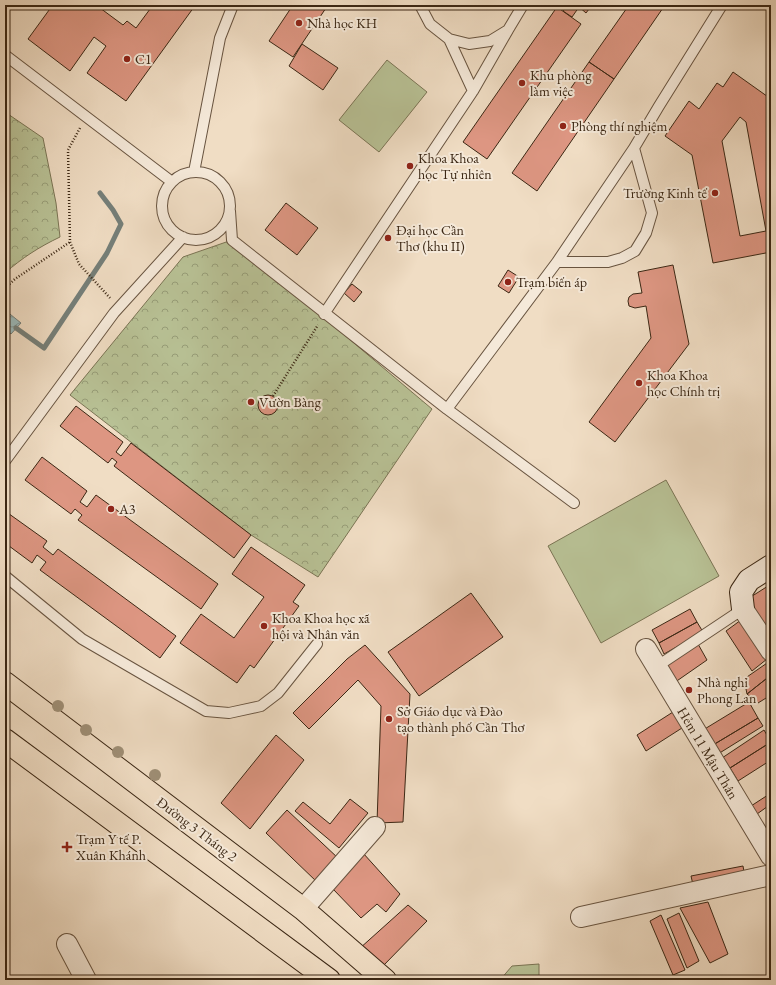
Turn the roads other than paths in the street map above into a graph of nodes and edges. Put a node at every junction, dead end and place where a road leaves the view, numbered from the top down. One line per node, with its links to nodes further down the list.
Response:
1 (233, 5): 10 (lane)
2 (420, 5): 6 (lane)
3 (523, 5): 5 (lane)
4 (722, 5): 9 (lane)
5 (508, 30): 6 (lane); 8 (lane)
6 (449, 39): 8 (lane)
7 (5, 55): 11 (lane)
8 (473, 91): 15 (lane)
9 (634, 148): 14 (lane); 14 (lane)
10 (194, 172): 11 (lane); 12 (lane)
11 (172, 182): 13 (lane)
12 (230, 211): 13 (lane); 15 (lane)
13 (183, 237): 17 (lane)
14 (557, 262): 16 (lane)
15 (324, 314): 16 (lane)
16 (446, 409): 18 (lane)
17 (5, 461)
18 (574, 503)
19 (771, 566): 21 (street)
20 (5, 576): 22 (lane)
21 (743, 609): 24 (street); 25 (lane)
22 (317, 644)
23 (646, 650): 25 (street, Hẻm 11 Mậu Thân)
24 (771, 651)
25 (656, 667): 29 (street, Hẻm 11 Mậu Thân)
26 (5, 683): 31 (highway, Đường 3 Tháng 2)
27 (5, 740): 35 (highway)
28 (375, 827): 31 (street)
29 (771, 856)
30 (771, 875): 32 (street)
31 (303, 909): 36 (highway, Đường 3 Tháng 2)
32 (581, 917)
33 (67, 944): 34 (street)
34 (86, 980)
35 (329, 980)
36 (385, 980)

